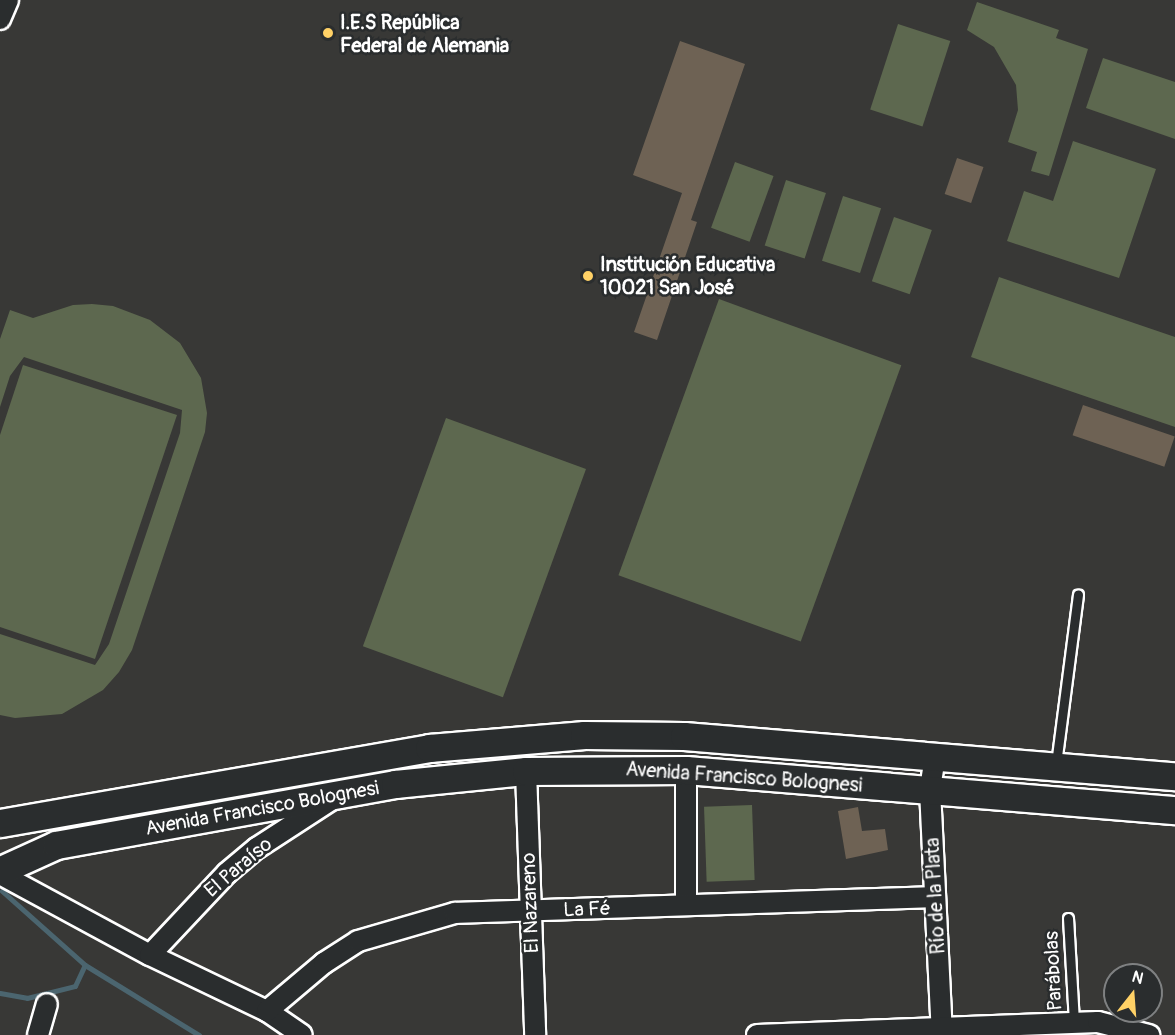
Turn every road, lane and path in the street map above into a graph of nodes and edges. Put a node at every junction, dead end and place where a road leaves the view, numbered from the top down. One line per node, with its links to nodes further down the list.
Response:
1 (8, 0): 2 (street)
2 (0, 18)
3 (1078, 594): 5 (lane)
4 (935, 757): 5 (main road, Avenida Francisco Bolognesi); 9 (street, Río de la Plata); 12 (main road, Avenida Francisco Bolognesi)
5 (1055, 766): 8 (main road, Avenida Francisco Bolognesi)
6 (686, 770): 7 (main road, Avenida Francisco Bolognesi); 9 (main road, Avenida Francisco Bolognesi); 16 (street)
7 (526, 771): 10 (main road, Avenida Francisco Bolognesi); 17 (street, El Nazareno)
8 (1175, 776)
9 (930, 790): 11 (main road, Avenida Francisco Bolognesi); 15 (street, Río de la Plata)
10 (340, 794): 14 (main road, Avenida Francisco Bolognesi); 19 (street, El Paraíso)
11 (1175, 810)
12 (0, 823)
13 (0, 840): 14 (main road)
14 (0, 872): 19 (street)
15 (935, 897): 16 (street, La Fé); 23 (street, Río de la Plata)
16 (686, 905): 17 (street, La Fé)
17 (531, 911): 21 (street, La Fé); 26 (street, El Nazareno)
18 (1068, 918): 22 (lane, Parábolas)
19 (150, 955): 21 (street)
20 (47, 1004): 24 (street)
21 (267, 1011): 25 (street)
22 (1074, 1023): 23 (street); 28 (street)
23 (941, 1031): 27 (street)
24 (38, 1035)
25 (302, 1035)
26 (535, 1035)
27 (757, 1035)
28 (1149, 1035)

